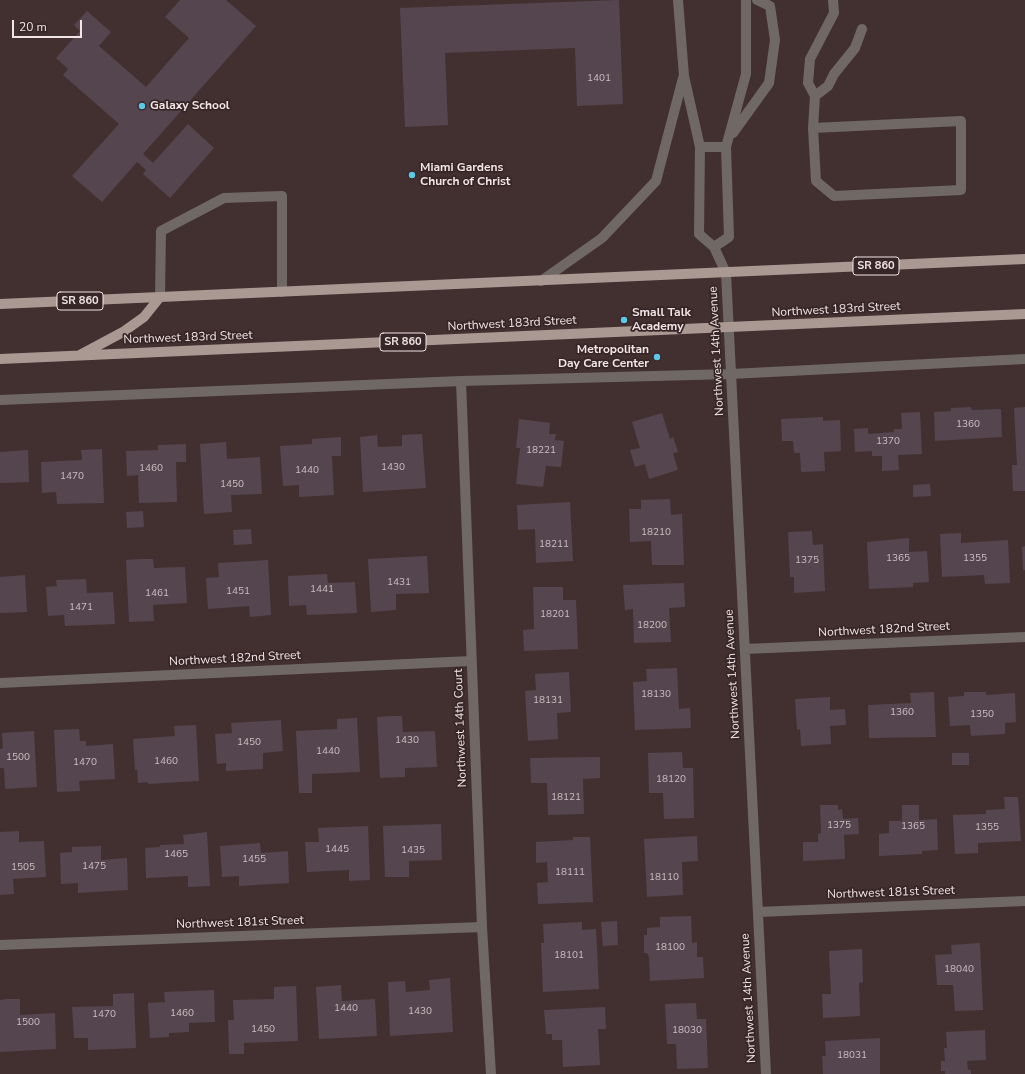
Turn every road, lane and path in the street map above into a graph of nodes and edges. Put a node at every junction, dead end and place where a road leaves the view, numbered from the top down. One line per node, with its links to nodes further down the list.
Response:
1 (678, 0): 6 (street)
2 (746, 0): 9 (street)
3 (757, 0): 9 (street)
4 (833, 0): 7 (street)
5 (862, 29): 7 (street)
6 (684, 76): 10 (street); 14 (street)
7 (815, 96): 8 (street)
8 (812, 128): 8 (street)
9 (728, 142): 10 (street); 11 (street)
10 (700, 147): 11 (street)
11 (714, 247): 13 (street)
12 (1025, 259): 13 (main road, SR 860)
13 (726, 273): 14 (main road, SR 860); 19 (street, Northwest 14th Avenue)
14 (540, 281): 15 (main road, SR 860)
15 (282, 292): 16 (main road, SR 860); 16 (street)
16 (160, 297): 17 (main road, SR 860); 20 (main road)
17 (0, 304)
18 (1025, 314): 19 (main road, Northwest 183rd Street / SR 860)
19 (729, 328): 20 (main road, Northwest 183rd Street / SR 860); 23 (street, Northwest 14th Avenue)
20 (77, 356): 21 (main road, Northwest 183rd Street / SR 860)
21 (0, 359)
22 (1025, 359): 23 (street)
23 (731, 374): 24 (street); 27 (street, Northwest 14th Avenue)
24 (461, 382): 25 (street); 28 (street, Northwest 14th Court)
25 (0, 400)
26 (1025, 636): 27 (street, Northwest 182nd Street)
27 (745, 649): 31 (street, Northwest 14th Avenue)
28 (471, 661): 29 (street, Northwest 182nd Street); 32 (street, Northwest 14th Court)
29 (0, 683)
30 (1025, 901): 31 (street, Northwest 181st Street)
31 (758, 912): 35 (street, Northwest 14th Avenue)
32 (482, 927): 33 (street, Northwest 181st Street); 34 (street, Northwest 14th Court)
33 (0, 945)
34 (491, 1074)
35 (766, 1074)

